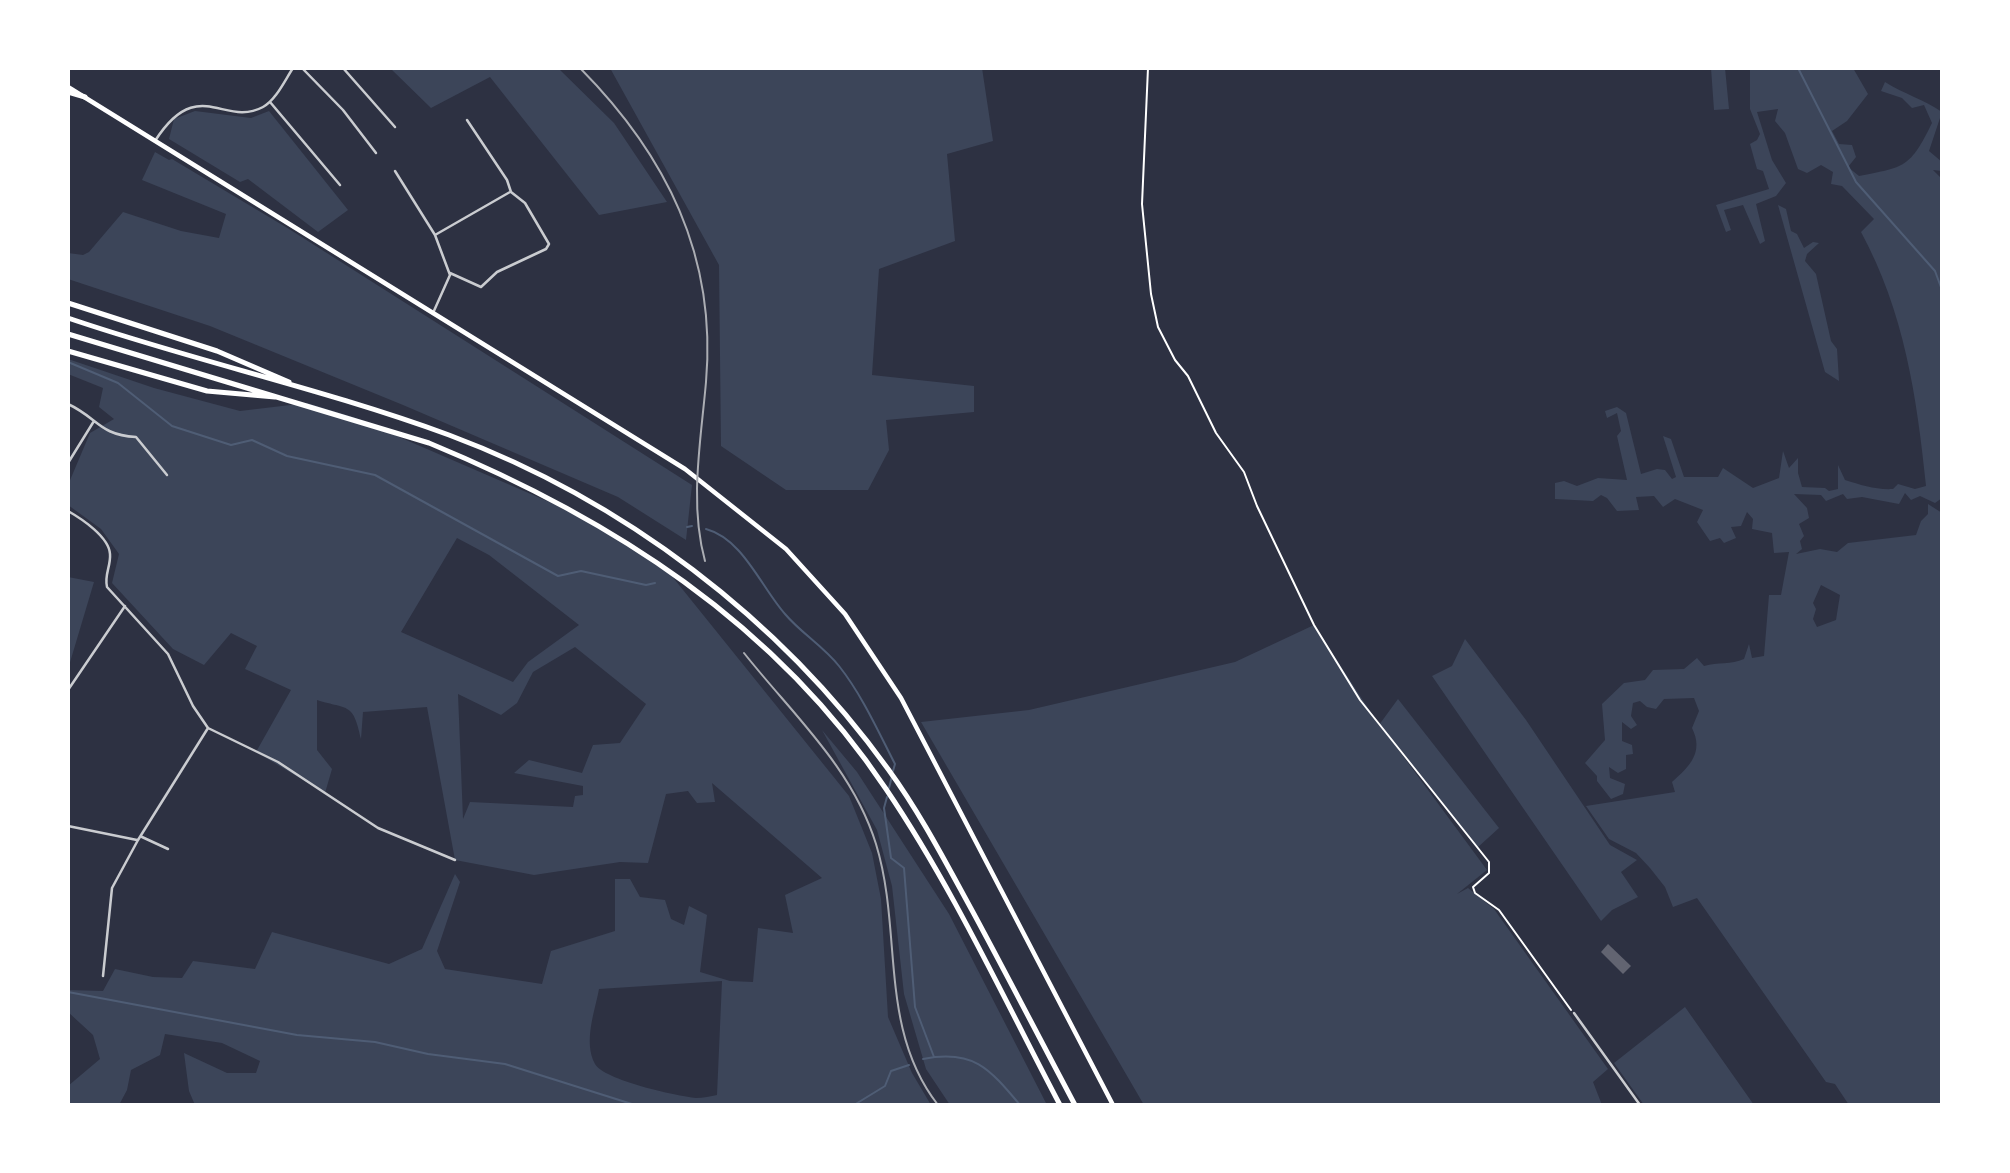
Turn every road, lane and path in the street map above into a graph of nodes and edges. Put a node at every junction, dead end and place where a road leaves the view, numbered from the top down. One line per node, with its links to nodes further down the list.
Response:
1 (293, 68): 7 (street)
2 (302, 68): 11 (street)
3 (343, 68): 9 (street)
4 (1148, 68): 38 (path)
5 (68, 89): 6 (highway)
6 (85, 97): 10 (main road)
7 (270, 102): 10 (street); 13 (street)
8 (467, 120): 14 (street)
9 (395, 127)
10 (155, 141): 18 (main road)
11 (376, 153)
12 (395, 171): 15 (street)
13 (340, 185)
14 (511, 192): 15 (street); 16 (street)
15 (435, 235): 16 (street)
16 (450, 273): 18 (street)
17 (68, 303): 22 (highway)
18 (433, 313): 41 (main road)
19 (68, 318): 22 (highway)
20 (68, 334): 23 (highway)
21 (68, 351): 23 (highway)
22 (306, 390): 40 (highway)
23 (285, 398): 39 (highway)
24 (68, 404): 25 (street)
25 (94, 421): 26 (street); 27 (street)
26 (68, 463)
27 (167, 475)
28 (68, 511): 29 (street)
29 (125, 606): 30 (street); 31 (street)
30 (68, 690)
31 (208, 727): 33 (street); 36 (street)
32 (68, 825): 34 (street)
33 (142, 837): 34 (street); 35 (street)
34 (138, 840): 37 (street)
35 (168, 849)
36 (456, 860)
37 (103, 976)
38 (1574, 1013): 42 (street)
39 (1060, 1105)
40 (1075, 1105)
41 (1113, 1105)
42 (1640, 1105)

